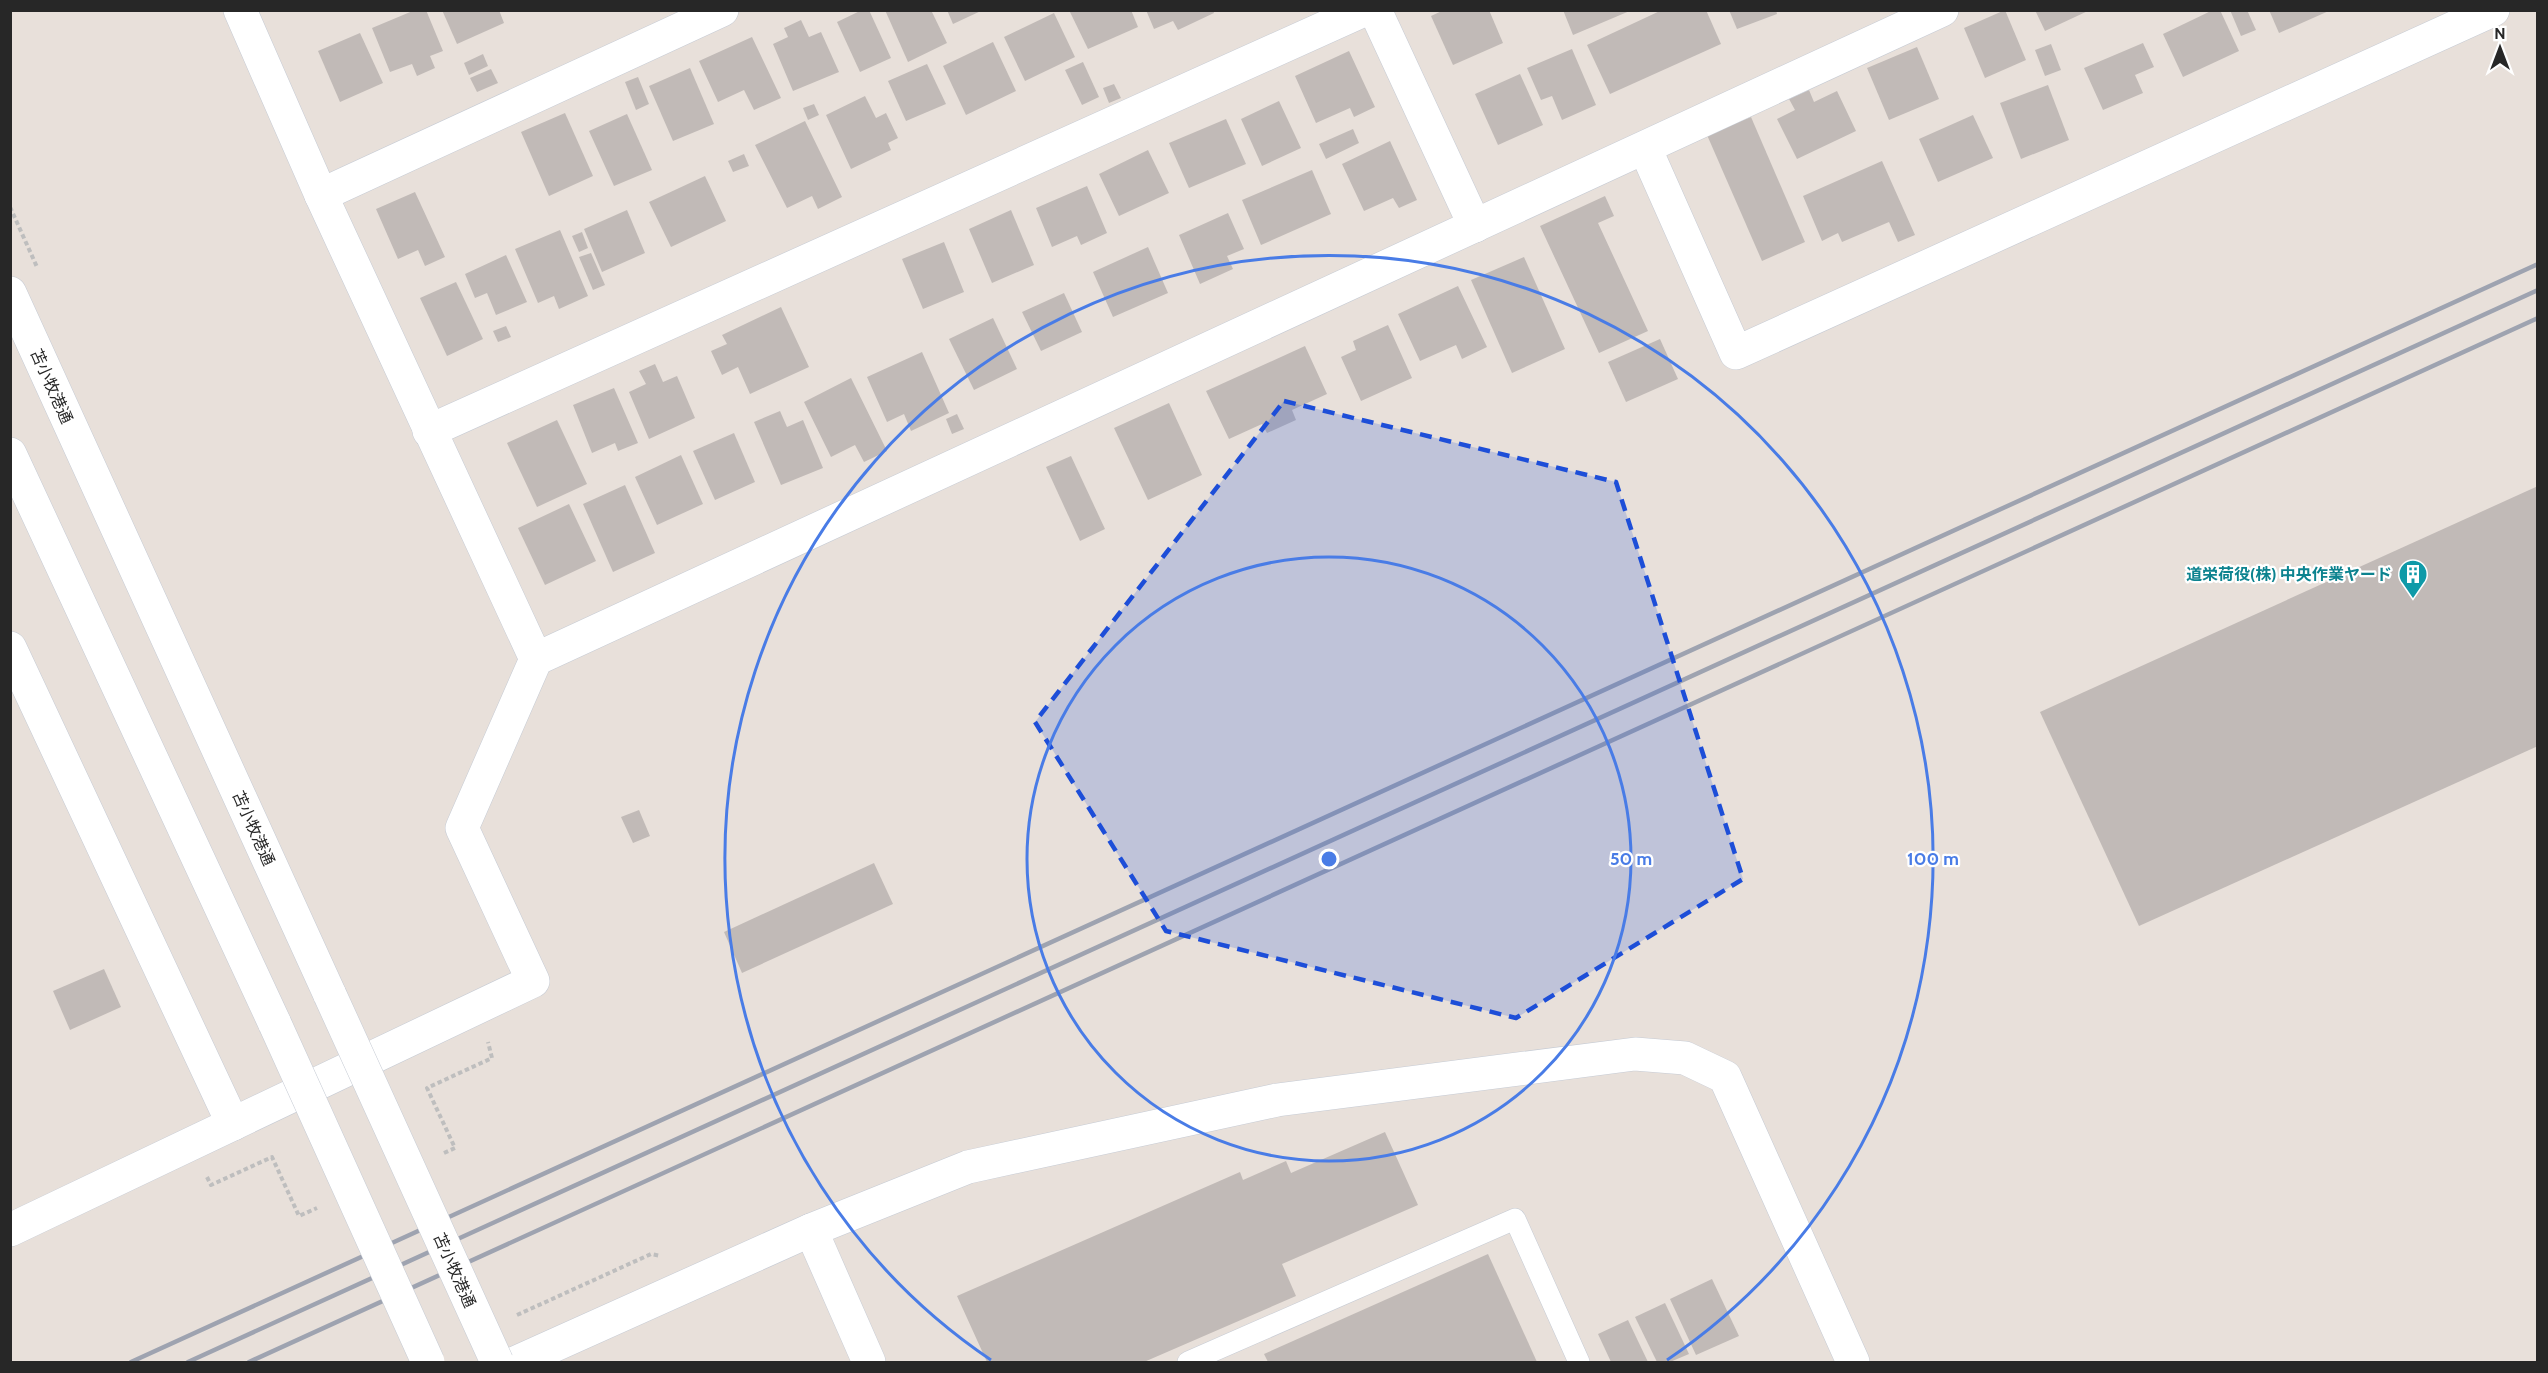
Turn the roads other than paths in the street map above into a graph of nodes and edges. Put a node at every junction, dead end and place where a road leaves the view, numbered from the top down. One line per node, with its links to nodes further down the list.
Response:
1 (240, 10): 8 (street)
2 (722, 10): 8 (street)
3 (1364, 10): 11 (street)
4 (1375, 10): 9 (street)
5 (1942, 10): 7 (street)
6 (2493, 10): 7 (street)
7 (1645, 148): 9 (street)
8 (321, 195): 11 (street)
9 (1475, 226): 14 (street)
10 (10, 293): 19 (street, 苫小牧港通, bridge)
11 (429, 430): 14 (street)
12 (10, 454): 18 (street, bridge)
13 (10, 648): 15 (street)
14 (536, 659): 15 (street)
15 (233, 1124): 16 (street)
16 (10, 1230)
17 (811, 1230): 20 (street); 21 (street); 24 (street)
18 (428, 1362)
19 (497, 1362)
20 (517, 1362)
21 (869, 1362)
22 (1188, 1362): 23 (lane)
23 (1579, 1362)
24 (1853, 1362)

